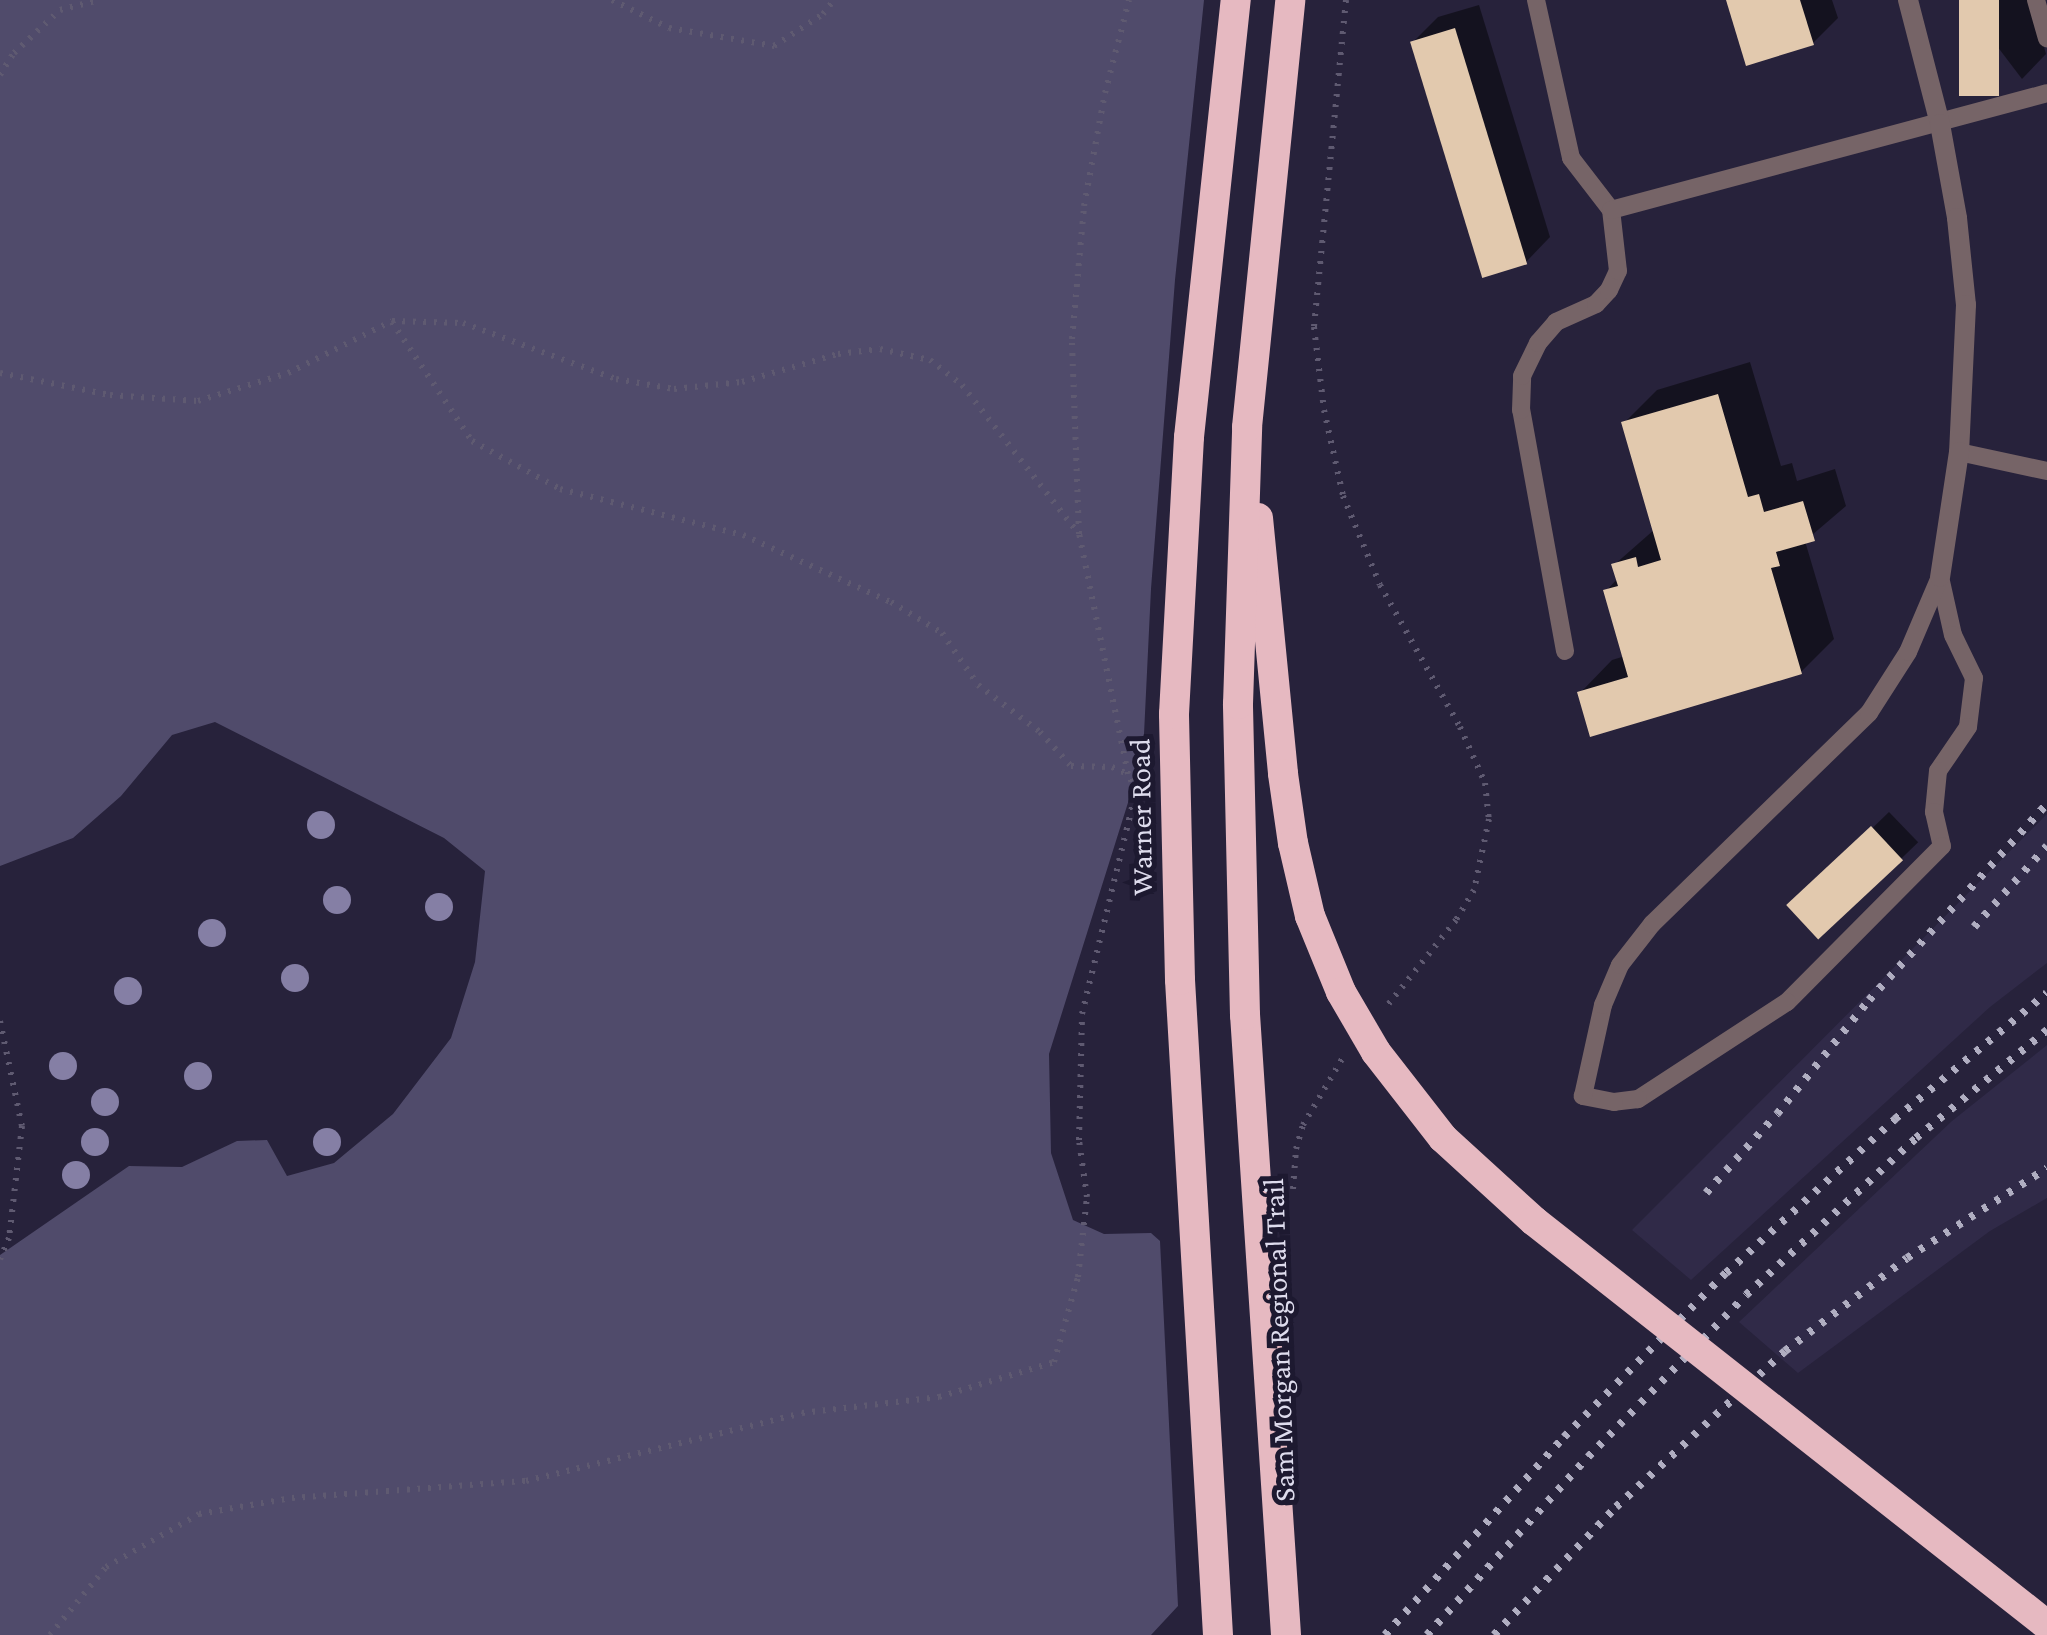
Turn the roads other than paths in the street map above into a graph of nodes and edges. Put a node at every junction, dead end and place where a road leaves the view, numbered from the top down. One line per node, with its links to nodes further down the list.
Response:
1 (1236, 0): 16 (highway, Warner Road)
2 (1290, 0): 10 (highway)
3 (1536, 0): 9 (lane)
4 (1908, 0): 8 (street)
5 (2036, 0): 6 (lane)
6 (2047, 38)
7 (2047, 92): 8 (lane)
8 (1940, 124): 9 (lane); 11 (street)
9 (1611, 210): 14 (lane)
10 (1247, 426): 15 (highway, bridge); 17 (highway)
11 (1959, 452): 12 (lane); 13 (street)
12 (2047, 471)
13 (1940, 577): 13 (lane)
14 (1566, 651)
15 (2047, 1625)
16 (1218, 1635)
17 (1286, 1635)

